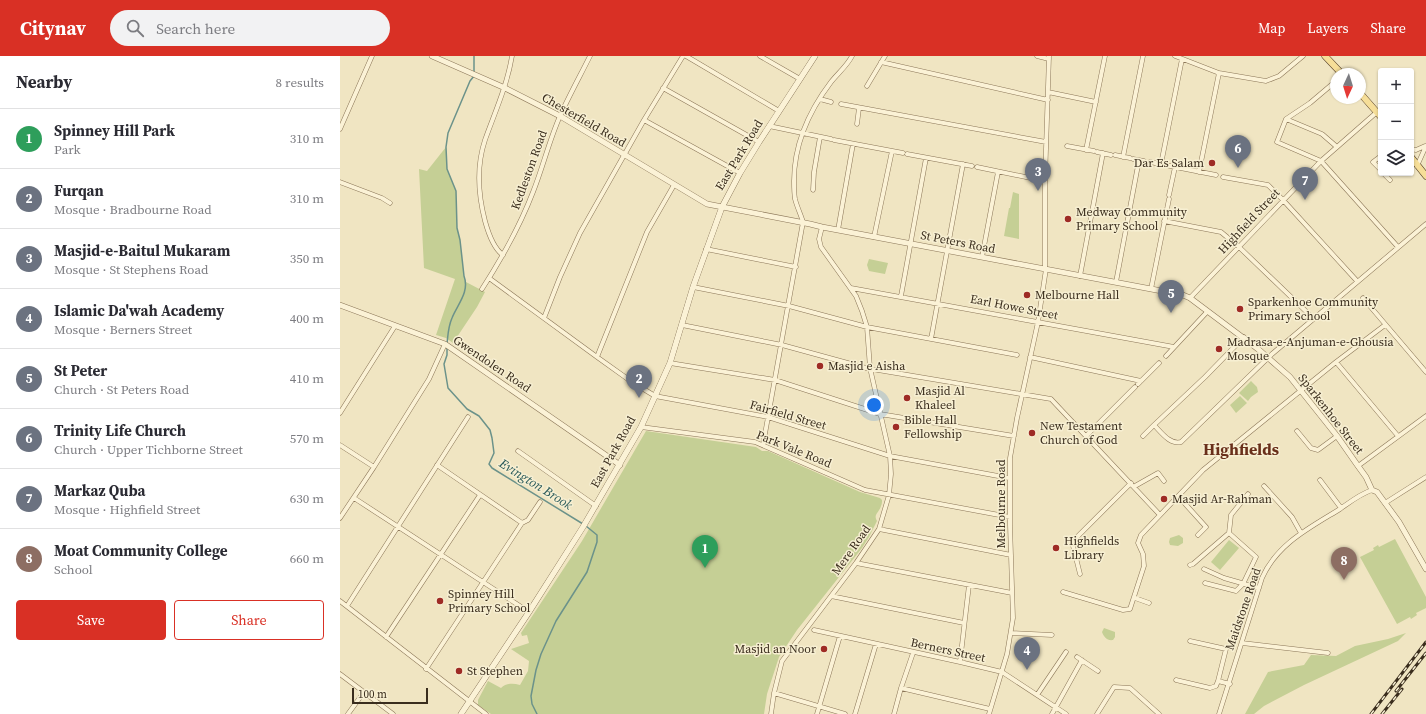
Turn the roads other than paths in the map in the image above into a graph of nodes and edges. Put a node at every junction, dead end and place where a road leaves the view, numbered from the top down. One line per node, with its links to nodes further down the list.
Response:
1 (372, 56): 42 (street)
2 (432, 56): 24 (street, Chesterfield Road)
3 (512, 56): 24 (street)
4 (590, 56): 36 (street, Kedleston Road)
5 (684, 56): 25 (street); 34 (street)
6 (760, 56): 21 (street)
7 (815, 56): 21 (main road, East Park Road)
8 (852, 56): 27 (street)
9 (885, 56): 18 (street)
10 (1037, 56): 16 (street)
11 (1105, 56): 31 (street)
12 (1143, 56): 56 (street)
13 (1175, 56): 17 (street)
14 (1303, 56): 20 (street)
15 (1325, 56): 19 (main road)
16 (1049, 58): 26 (street, Melbourne Road)
17 (1182, 59): 20 (street); 65 (street)
18 (881, 62): 22 (street); 28 (street)
19 (1336, 68)
20 (1219, 72): 70 (street)
21 (800, 79): 34 (main road, East Park Road)
22 (867, 86)
23 (1330, 86): 38 (street)
24 (505, 88): 36 (street, Chesterfield Road); 95 (street)
25 (663, 88): 39 (street); 45 (street)
26 (1048, 92): 28 (street, Melbourne Road); 31 (street)
27 (820, 99): 30 (street); 43 (street)
28 (1048, 100): 46 (street, Melbourne Road)
29 (1366, 100): 35 (main road)
30 (831, 102)
31 (1096, 102): 51 (street)
32 (841, 104): 33 (street)
33 (859, 108): 40 (street); 46 (street)
34 (779, 111): 41 (main road, East Park Road)
35 (1378, 114)
36 (560, 116): 55 (street, Chesterfield Road); 95 (street, Kedleston Road)
37 (1378, 116): 50 (street, Highfield Street)
38 (1286, 119): 50 (street); 61 (street)
39 (644, 120): 55 (street); 71 (street)
40 (857, 124)
41 (769, 126): 43 (street); 45 (main road, East Park Road)
42 (340, 129)
43 (801, 134): 44 (street); 85 (street)
44 (820, 137): 47 (street); 80 (street)
45 (758, 142): 71 (main road, East Park Road)
46 (1046, 142): 77 (street, Melbourne Road)
47 (854, 144): 53 (street); 88 (street)
48 (1067, 146): 51 (street)
49 (1426, 146): 52 (street); 66 (street)
50 (1337, 147): 61 (street, Highfield Street)
51 (1086, 150): 54 (street)
52 (1414, 150)
53 (892, 151): 57 (street); 89 (street)
54 (1103, 153): 56 (street); 99 (street)
55 (625, 155): 79 (street, Chesterfield Road); 114 (street)
56 (1123, 157): 59 (street)
57 (926, 158): 64 (street); 90 (street)
58 (1378, 158): 68 (street)
59 (1138, 160): 60 (street); 101 (street)
60 (1144, 161)
61 (1321, 161): 81 (street, Highfield Street); 91 (street)
62 (1414, 161): 66 (main road)
63 (1150, 162): 65 (street)
64 (962, 164): 69 (street); 94 (street)
65 (1161, 164): 67 (street)
66 (1417, 166): 75 (main road)
67 (1175, 167): 70 (street); 84 (street)
68 (1378, 167)
69 (998, 172): 77 (street); 96 (street)
70 (1199, 172): 72 (street)
71 (740, 173): 83 (main road, East Park Road)
72 (1216, 175)
73 (1223, 176): 81 (street)
74 (1386, 176): 76 (street)
75 (1426, 176)
76 (1390, 180)
77 (1045, 181): 98 (street, Melbourne Road)
78 (340, 182): 82 (street)
79 (674, 185): 83 (street, Chesterfield Road); 128 (street)
80 (813, 190)
81 (1283, 200): 92 (street, Highfield Street); 102 (street)
82 (390, 203)
83 (722, 207): 85 (street, St Peters Road); 93 (main road, East Park Road)
84 (1164, 221): 92 (street); 106 (street)
85 (803, 222): 87 (street, St Peters Road); 97 (street)
86 (1426, 224): 91 (street)
87 (822, 227): 88 (street, St Peters Road); 104 (street, Mere Road)
88 (838, 230): 89 (street, St Peters Road)
89 (874, 237): 90 (street, St Peters Road)
90 (910, 244): 94 (street, St Peters Road); 107 (street)
91 (1398, 246): 102 (street)
92 (1239, 247): 108 (street, Highfield Street); 115 (street)
93 (706, 249): 97 (street); 103 (main road, East Park Road)
94 (947, 250): 96 (street, St Peters Road); 110 (street)
95 (503, 255): 100 (street, Kedleston Road)
96 (982, 257): 98 (street, St Peters Road)
97 (796, 267): 111 (street)
98 (1046, 269): 99 (street, St Peters Road); 116 (street, Melbourne Road)
99 (1080, 276): 101 (street, St Peters Road)
100 (489, 278): 105 (street, Kedleston Road); 114 (street)
101 (1116, 282): 106 (street, St Peters Road)
102 (1357, 282): 115 (street)
103 (693, 287): 111 (street); 117 (main road, East Park Road)
104 (851, 288): 107 (street, Earl Howe Street); 120 (street, Mere Road)
105 (482, 289)
106 (1151, 289): 108 (street, St Peters Road)
107 (901, 296): 110 (street, Earl Howe Street)
108 (1190, 298): 121 (street, Sparkenhoe Street)
109 (1363, 298): 118 (street)
110 (938, 303): 116 (street, Earl Howe Street); 122 (street)
111 (789, 306): 120 (street); 124 (street)
112 (341, 307): 119 (street, Gwendolen Road)
113 (1206, 313): 125 (street)
114 (544, 318): 128 (street)
115 (1314, 318): 130 (street)
116 (1038, 322): 125 (street, Earl Howe Street); 129 (street, Melbourne Road)
117 (682, 325): 124 (street); 132 (main road, East Park Road)
118 (1385, 325): 131 (street); 135 (street)
119 (396, 326): 123 (street, Gwendolen Road); 141 (street)
120 (867, 327): 122 (street); 134 (street, Mere Road)
121 (1244, 338): 130 (street, Sparkenhoe Street); 146 (street)
122 (931, 339): 126 (street)
123 (447, 345): 159 (street, Gwendolen Road); 161 (street)
124 (782, 345): 134 (street); 136 (street)
125 (1174, 347): 127 (street)
126 (1017, 355)
127 (1166, 356)
128 (597, 357): 140 (street)
129 (1030, 357): 137 (street); 139 (street, Melbourne Road)
130 (1269, 358): 138 (street, Sparkenhoe Street); 146 (street)
131 (1336, 362): 138 (street); 153 (street)
132 (670, 363): 136 (street); 140 (main road, East Park Road)
133 (1159, 363): 137 (street)
134 (870, 368): 139 (street); 142 (street, Mere Road)
135 (1426, 371)
136 (775, 380): 142 (street); 145 (street)
137 (1138, 384): 150 (street)
138 (1302, 390): 152 (street, Sparkenhoe Street); 173 (street)
139 (1022, 395): 149 (street, Melbourne Road); 150 (street)
140 (655, 396): 145 (street, Fairfield Street); 147 (main road, East Park Road)
141 (340, 413)
142 (880, 414): 149 (street); 157 (street, Mere Road)
143 (1426, 416): 153 (street)
144 (468, 417): 158 (street)
145 (768, 417): 155 (street); 157 (street, Fairfield Street)
146 (1154, 425): 151 (street)
147 (641, 426): 155 (street, Park Vale Road); 159 (main road, East Park Road)
148 (1297, 431): 152 (street)
149 (1014, 436): 163 (street, Melbourne Road)
150 (1086, 436): 166 (street)
151 (1143, 436)
152 (1337, 436): 160 (street, Sparkenhoe Street)
153 (1398, 436): 160 (street)
154 (340, 445): 161 (street)
155 (763, 445): 170 (street, Park Vale Road)
156 (518, 451): 177 (street)
157 (890, 456): 163 (street, Fairfield Street); 170 (street, Mere Road)
158 (437, 465): 172 (street); 183 (street)
159 (620, 465): 177 (main road, East Park Road)
160 (1358, 466): 169 (street, Sparkenhoe Street)
161 (374, 467): 174 (street)
162 (1426, 477): 176 (street)
163 (1010, 478): 180 (street, Melbourne Road)
164 (1164, 480): 167 (street)
165 (1320, 480): 178 (street)
166 (1131, 483): 167 (street); 194 (street)
167 (1135, 486): 179 (street)
168 (1264, 486): 186 (street)
169 (1372, 490): 176 (street, Sparkenhoe Street); 178 (street, Maidstone Road)
170 (889, 494): 180 (street, Park Vale Road); 184 (street, Mere Road)
171 (1248, 494): 185 (street)
172 (480, 495): 182 (street); 188 (street)
173 (1178, 496): 179 (street); 187 (street)
174 (354, 498): 181 (street); 183 (street)
175 (540, 502): 182 (street)
176 (1385, 503): 193 (street, Sparkenhoe Street)
177 (596, 506): 207 (main road, East Park Road)
178 (1341, 508): 186 (street, Maidstone Road)
179 (1160, 514): 203 (street)
180 (1010, 517): 189 (street, Melbourne Road)
181 (340, 518)
182 (522, 523): 195 (street)
183 (398, 527): 188 (street); 206 (street)
184 (879, 529): 189 (street); 190 (street, Mere Road)
185 (1229, 533): 191 (street); 197 (street)
186 (1301, 533): 199 (street, Maidstone Road)
187 (1198, 535)
188 (441, 554): 195 (street); 213 (street)
189 (1011, 555): 201 (street, Melbourne Road)
190 (856, 563): 198 (street); 202 (street, Mere Road)
191 (1190, 565)
192 (1204, 569): 197 (street)
193 (1426, 569)
194 (1080, 574)
195 (484, 582): 207 (street); 223 (street)
196 (1205, 583): 197 (street)
197 (1243, 584): 199 (street)
198 (969, 585): 201 (street); 208 (street)
199 (1258, 588): 215 (street, Maidstone Road)
200 (1063, 592): 203 (street)
201 (1012, 593): 210 (street, Melbourne Road)
202 (831, 596): 208 (street); 232 (street, Mere Road)
203 (1135, 598): 205 (street)
204 (340, 601): 206 (street)
205 (1149, 603)
206 (347, 606): 213 (street)
207 (529, 612): 234 (main road, East Park Road)
208 (964, 623): 222 (street)
209 (814, 630): 211 (street, Berners Street)
210 (1011, 633): 212 (street); 225 (street, Melbourne Road)
211 (840, 636): 216 (street, Berners Street); 236 (street)
212 (1052, 636)
213 (386, 637): 223 (street)
214 (1190, 641): 228 (street)
215 (1242, 643): 219 (street); 229 (street, Maidstone Road)
216 (876, 644): 218 (street, Berners Street); 245 (street)
217 (1066, 652): 233 (street)
218 (913, 653): 222 (street, Berners Street); 230 (street)
219 (1328, 653)
220 (1077, 657): 221 (street)
221 (1082, 660): 224 (street); 235 (street)
222 (960, 662): 225 (street, Berners Street)
223 (426, 669): 234 (street)
224 (1098, 671)
225 (1002, 672): 233 (street, Berners Street); 237 (street, Melbourne Road)
226 (340, 674): 231 (street)
227 (1176, 680): 228 (street)
228 (1218, 681): 229 (street)
229 (1230, 684): 251 (street, Maidstone Road)
230 (900, 688): 237 (street); 246 (street)
231 (364, 692): 238 (street); 239 (street)
232 (774, 693): 236 (street); 242 (street, Mere Road)
233 (1037, 695): 235 (street, Berners Street)
234 (470, 702): 240 (main road, East Park Road); 241 (street)
235 (1055, 706): 247 (street); 248 (street, Berners Street)
236 (818, 707): 243 (street); 244 (street)
237 (990, 712)
238 (348, 714)
239 (393, 714)
240 (460, 714)
241 (486, 714)
242 (771, 714)
243 (817, 714)
244 (845, 714)
245 (856, 714)
246 (894, 714)
247 (1052, 714)
248 (1066, 714)
249 (1097, 714): 250 (street)
250 (1159, 714)
251 (1220, 714)

